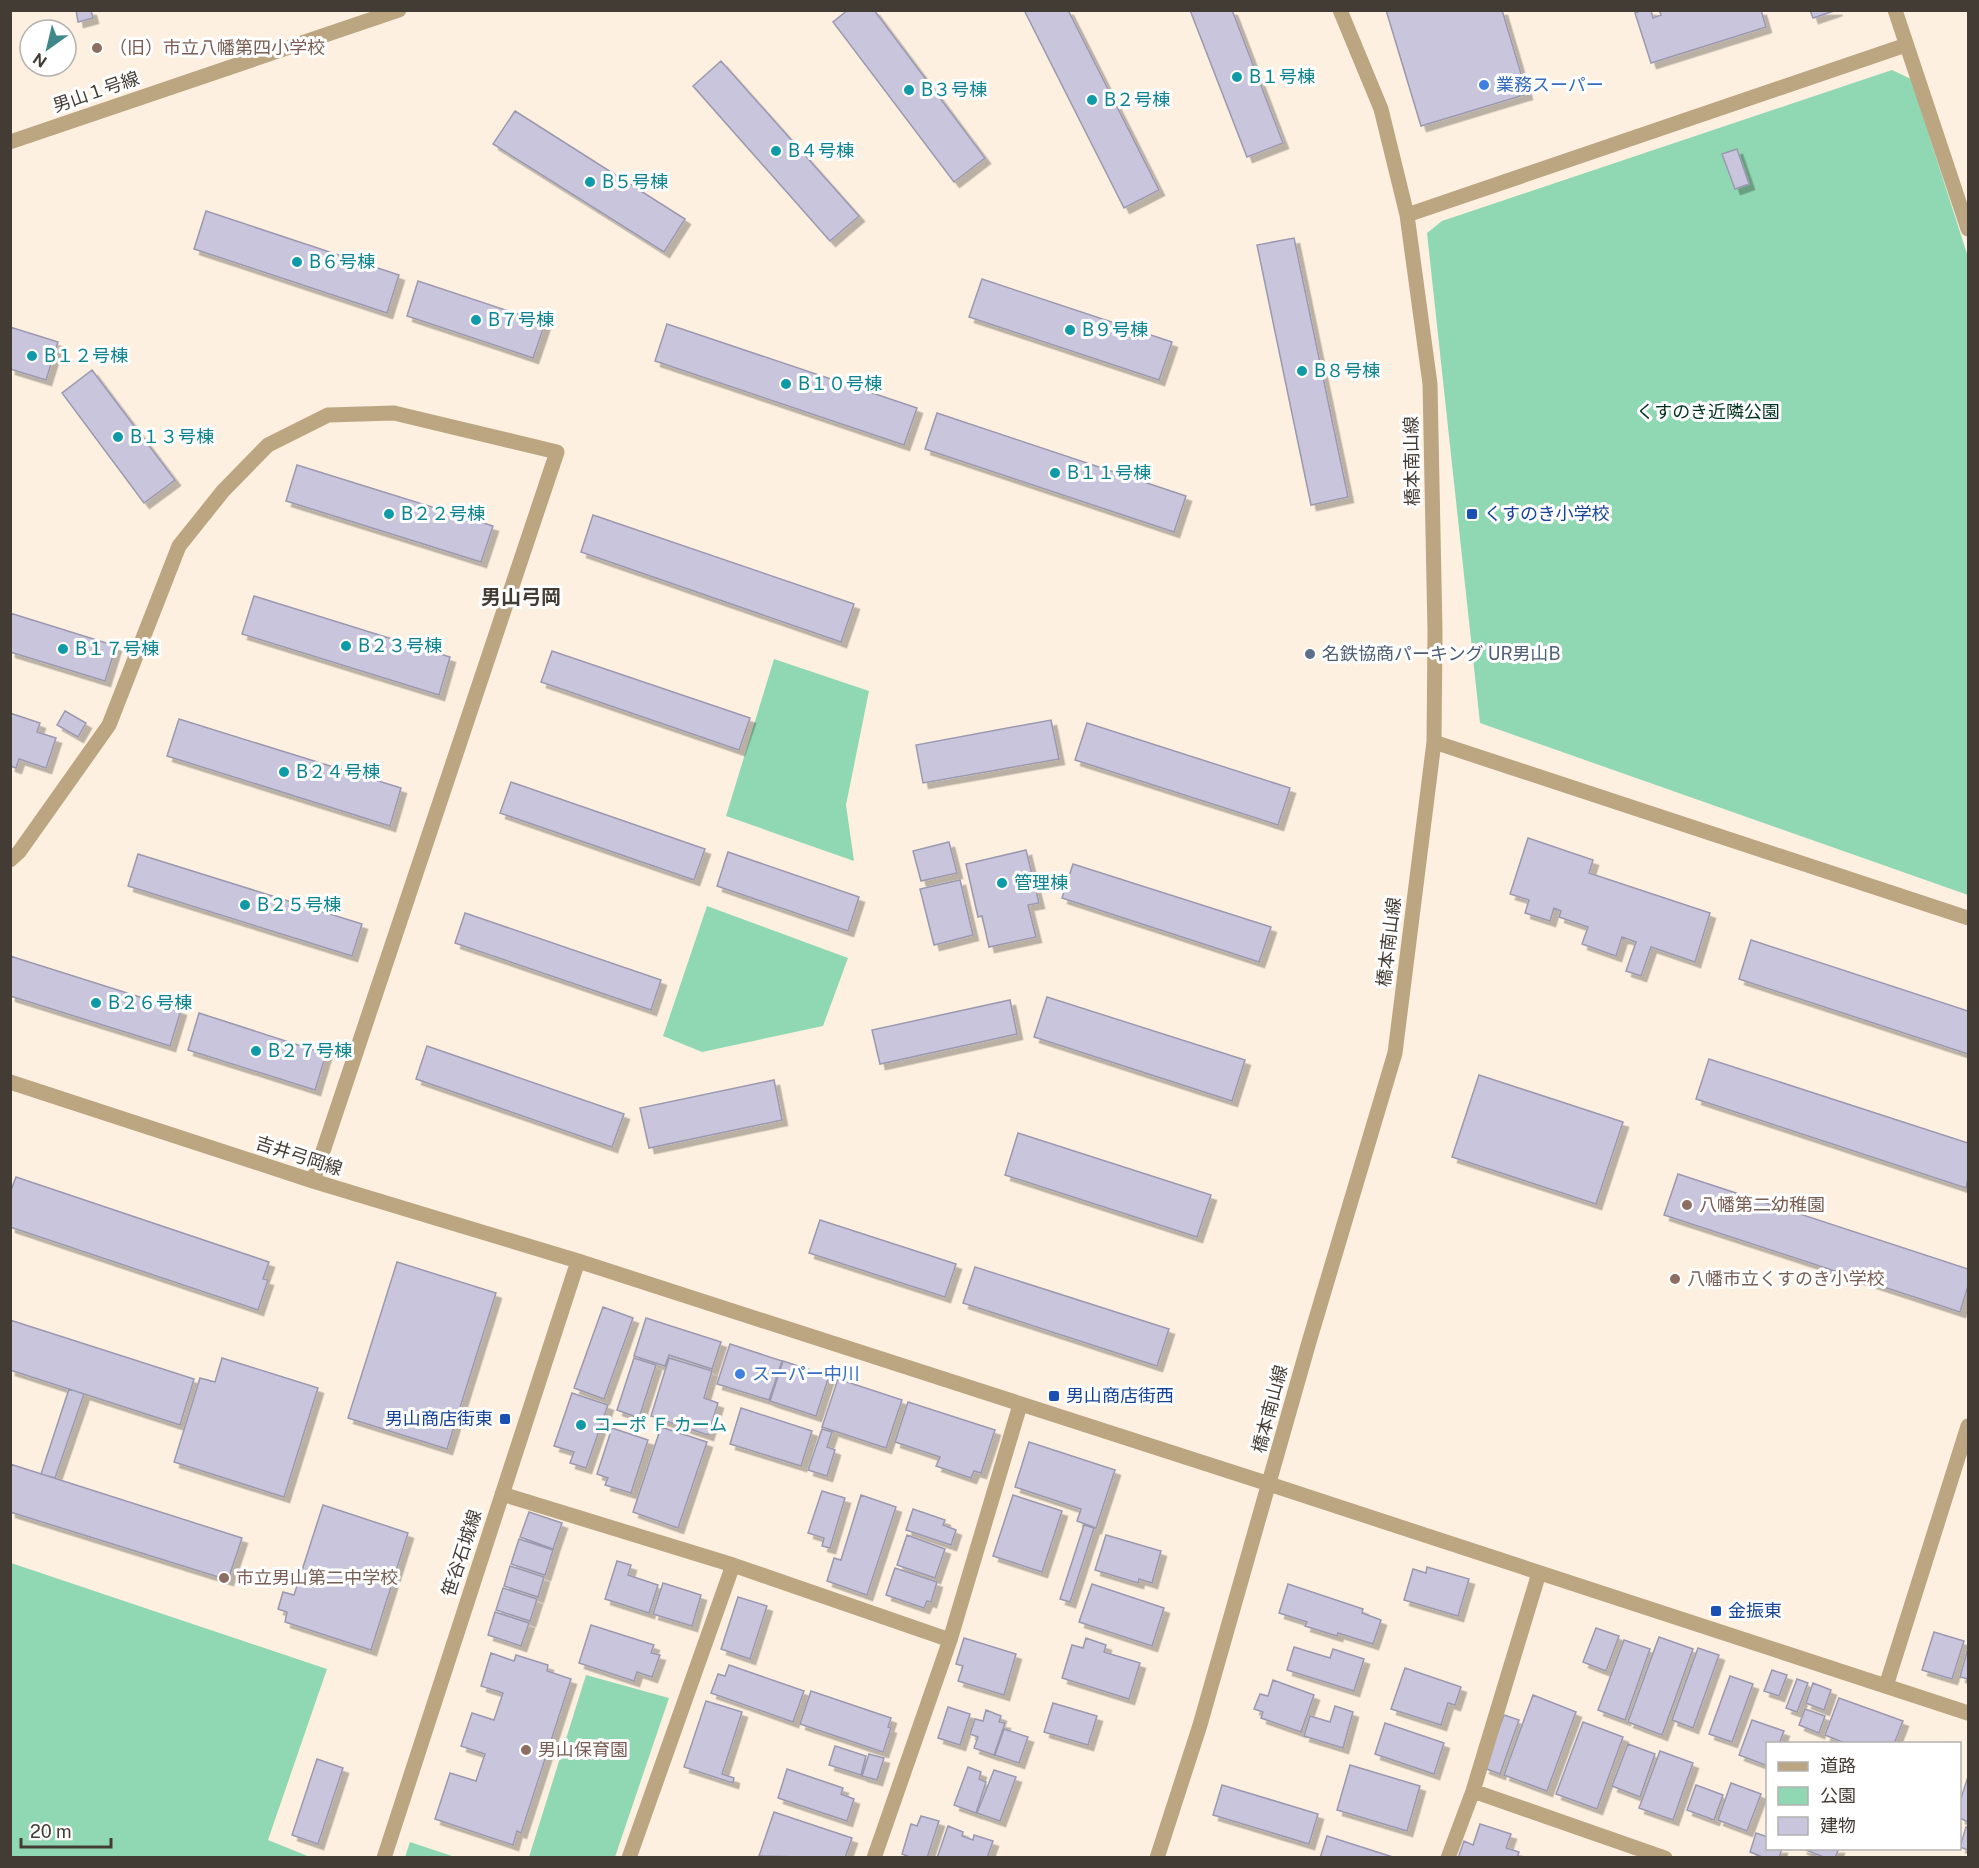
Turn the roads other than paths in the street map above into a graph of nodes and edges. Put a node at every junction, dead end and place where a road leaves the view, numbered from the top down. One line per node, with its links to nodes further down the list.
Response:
1 (399, 10): 5 (street, 男山１号線)
2 (1340, 10): 6 (street, 橋本南山線)
3 (1895, 10): 4 (street)
4 (1906, 45): 6 (street); 7 (street)
5 (10, 142)
6 (1407, 215): 8 (street, 橋本南山線)
7 (1968, 229)
8 (1434, 742): 10 (street); 17 (street, 橋本南山線)
9 (10, 860): 12 (street)
10 (1968, 918)
11 (10, 1082): 12 (street, 吉井弓岡線)
12 (313, 1181): 13 (street, 吉井弓岡線)
13 (578, 1261): 14 (street, 吉井弓岡線); 18 (street, 笹谷石城線)
14 (1020, 1405): 17 (street, 吉井弓岡線); 21 (street)
15 (1968, 1426): 16 (street)
16 (1966, 1443): 22 (street)
17 (1269, 1484): 20 (street, 吉井弓岡線); 28 (street, 橋本南山線)
18 (502, 1494): 19 (street); 25 (street, 笹谷石城線)
19 (733, 1565): 21 (street); 26 (street)
20 (1539, 1573): 22 (street, 吉井弓岡線); 24 (street)
21 (950, 1640): 27 (street)
22 (1886, 1686): 23 (street, 吉井弓岡線)
23 (1968, 1713)
24 (1473, 1791): 29 (street); 30 (street)
25 (384, 1857)
26 (629, 1857)
27 (874, 1857)
28 (1157, 1857)
29 (1448, 1857)
30 (1665, 1857)

